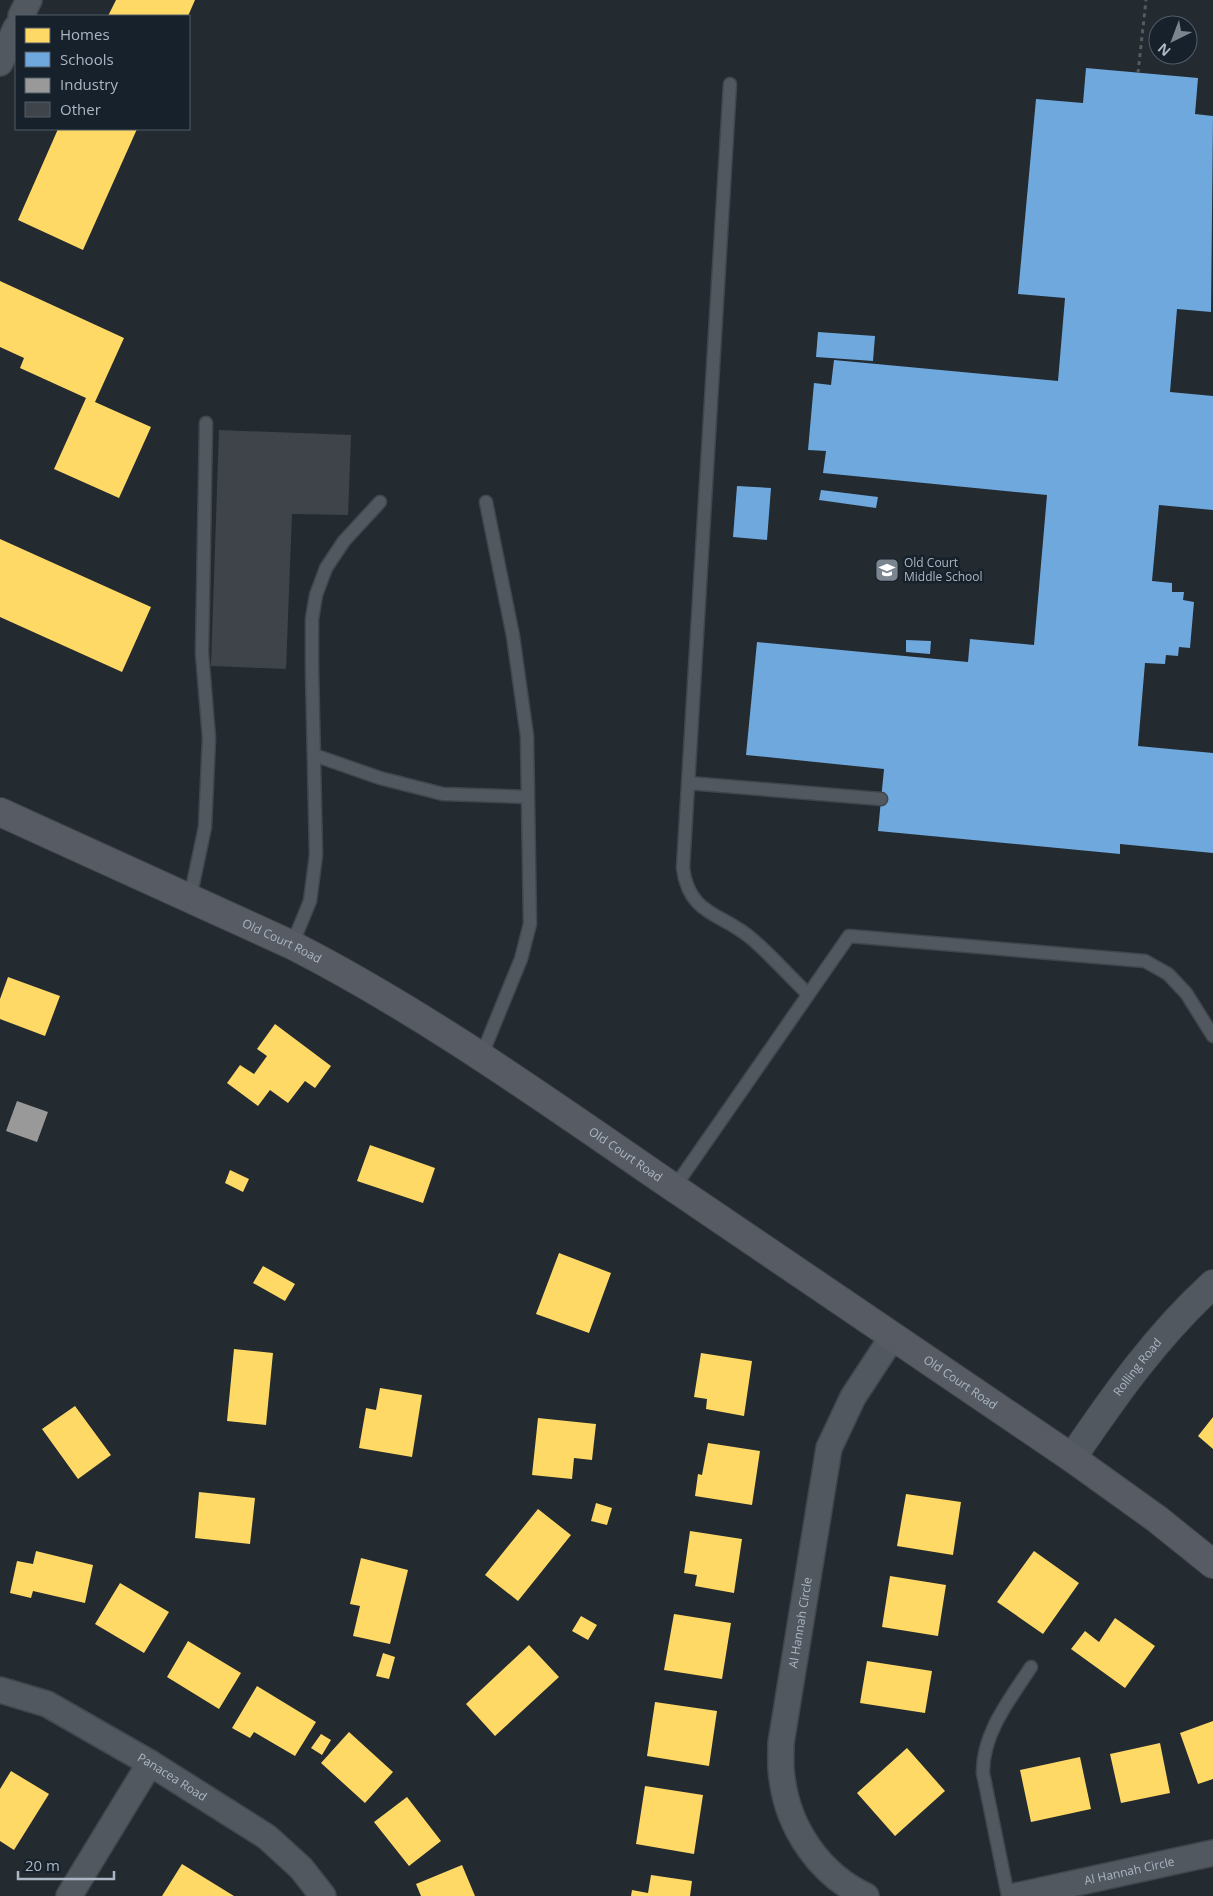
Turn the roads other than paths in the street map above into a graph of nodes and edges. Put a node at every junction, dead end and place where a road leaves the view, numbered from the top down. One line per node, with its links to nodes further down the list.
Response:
1 (29, 0): 2 (street)
2 (22, 15)
3 (15, 30): 4 (street)
4 (0, 63)
5 (730, 84): 10 (lane)
6 (206, 423): 14 (lane)
7 (380, 502): 9 (lane)
8 (486, 502): 11 (lane)
9 (314, 755): 11 (lane); 15 (lane)
10 (688, 783): 12 (lane); 16 (lane)
11 (528, 797): 18 (lane)
12 (882, 799)
13 (0, 812): 14 (main road, Old Court Road)
14 (190, 898): 15 (main road, Old Court Road)
15 (292, 945): 18 (main road, Old Court Road)
16 (808, 994): 17 (lane); 19 (lane)
17 (1213, 1036)
18 (481, 1057): 19 (main road, Old Court Road)
19 (674, 1188): 21 (main road, Old Court Road)
20 (1213, 1284): 22 (street, Rolling Road)
21 (892, 1336): 22 (main road, Old Court Road); 30 (street, Al Hannah Circle)
22 (1072, 1458): 23 (main road, Old Court Road)
23 (1213, 1564)
24 (1030, 1667): 31 (lane)
25 (0, 1690): 26 (street, Panacea Road)
26 (150, 1763): 28 (street); 29 (street, Panacea Road)
27 (1213, 1853): 32 (street, Al Hannah Circle)
28 (69, 1896)
29 (323, 1896)
30 (866, 1896)
31 (1008, 1896)
32 (1016, 1896)

